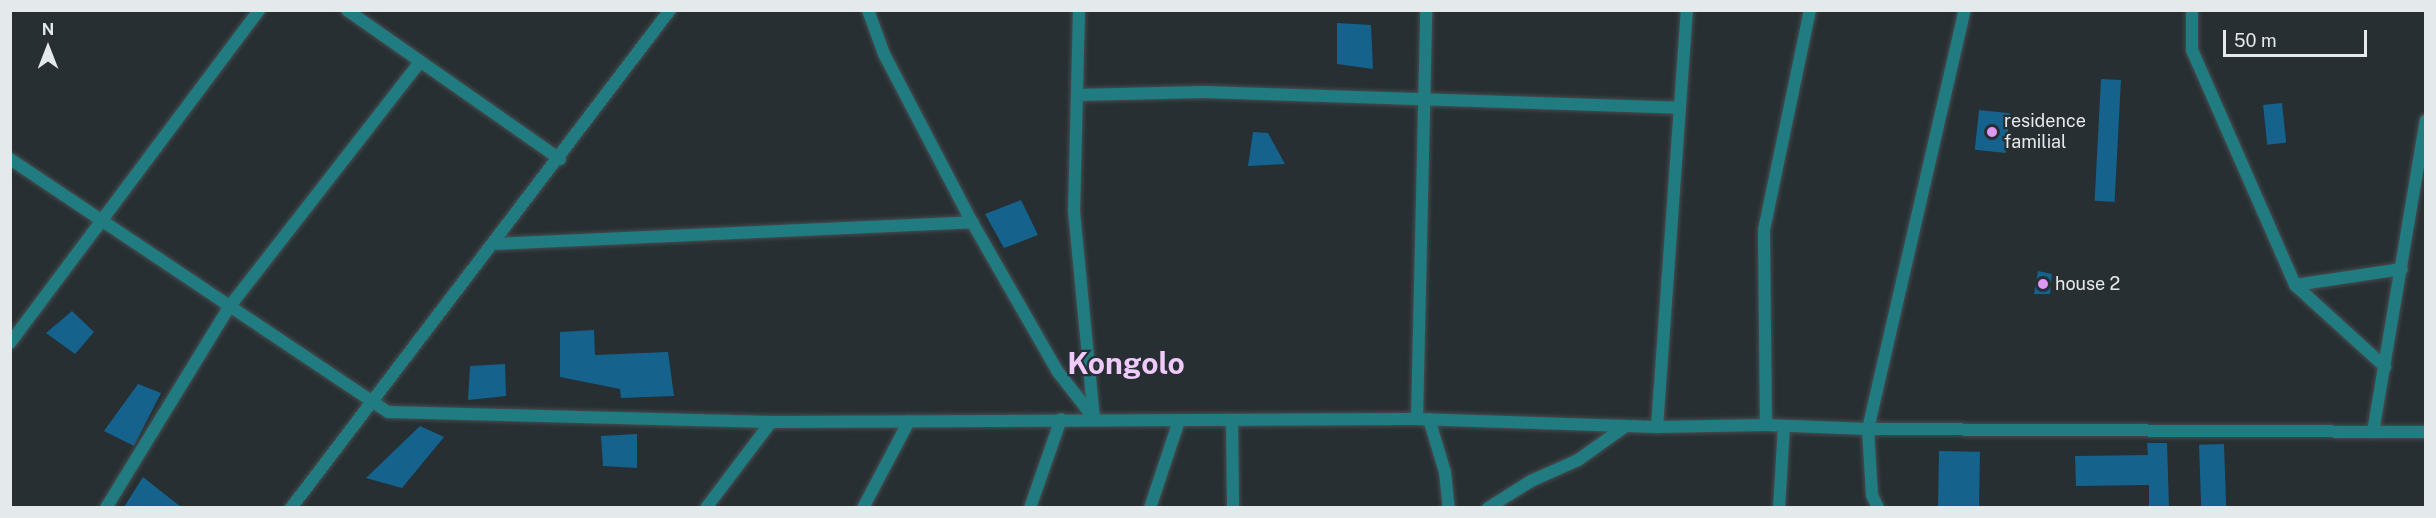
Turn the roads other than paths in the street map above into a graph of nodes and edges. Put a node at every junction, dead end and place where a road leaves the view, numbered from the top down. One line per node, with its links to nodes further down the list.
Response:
1 (259, 10): 18 (street)
2 (347, 10): 11 (street)
3 (670, 10): 17 (street)
4 (868, 10): 19 (street)
5 (1079, 10): 12 (street)
6 (1426, 10): 13 (street)
7 (1687, 10): 14 (street)
8 (1810, 10): 34 (street)
9 (1965, 10): 38 (street)
10 (2192, 10): 22 (street)
11 (420, 62): 17 (street); 23 (street)
12 (1077, 95): 13 (street); 27 (street)
13 (1424, 99): 14 (street); 29 (street)
14 (1680, 108): 37 (street)
15 (2426, 120): 21 (street)
16 (10, 159): 18 (street)
17 (560, 159): 20 (street)
18 (101, 220): 23 (street); 24 (street)
19 (972, 222): 20 (street); 27 (street)
20 (494, 244): 26 (street)
21 (2402, 269): 22 (street); 25 (street)
22 (2295, 285): 25 (street)
23 (230, 306): 26 (street); 41 (street)
24 (10, 343)
25 (2385, 367): 39 (street)
26 (373, 402): 33 (street); 42 (street)
27 (1094, 418): 28 (street); 31 (street)
28 (1061, 419): 30 (street); 45 (street)
29 (1423, 419): 32 (street); 35 (street); 48 (street)
30 (909, 421): 33 (street); 44 (street)
31 (1179, 421): 32 (street); 46 (street)
32 (1232, 421): 47 (street)
33 (771, 422): 43 (street)
34 (1766, 425): 36 (street); 37 (street)
35 (1626, 426): 37 (street); 49 (street)
36 (1784, 426): 38 (street); 50 (street)
37 (1658, 427)
38 (1868, 429): 39 (street); 51 (street)
39 (2373, 432): 40 (street)
40 (2426, 432)
41 (106, 507)
42 (291, 507)
43 (706, 507)
44 (863, 507)
45 (1030, 507)
46 (1150, 507)
47 (1233, 507)
48 (1449, 507)
49 (1488, 507)
50 (1779, 507)
51 (1878, 507)

